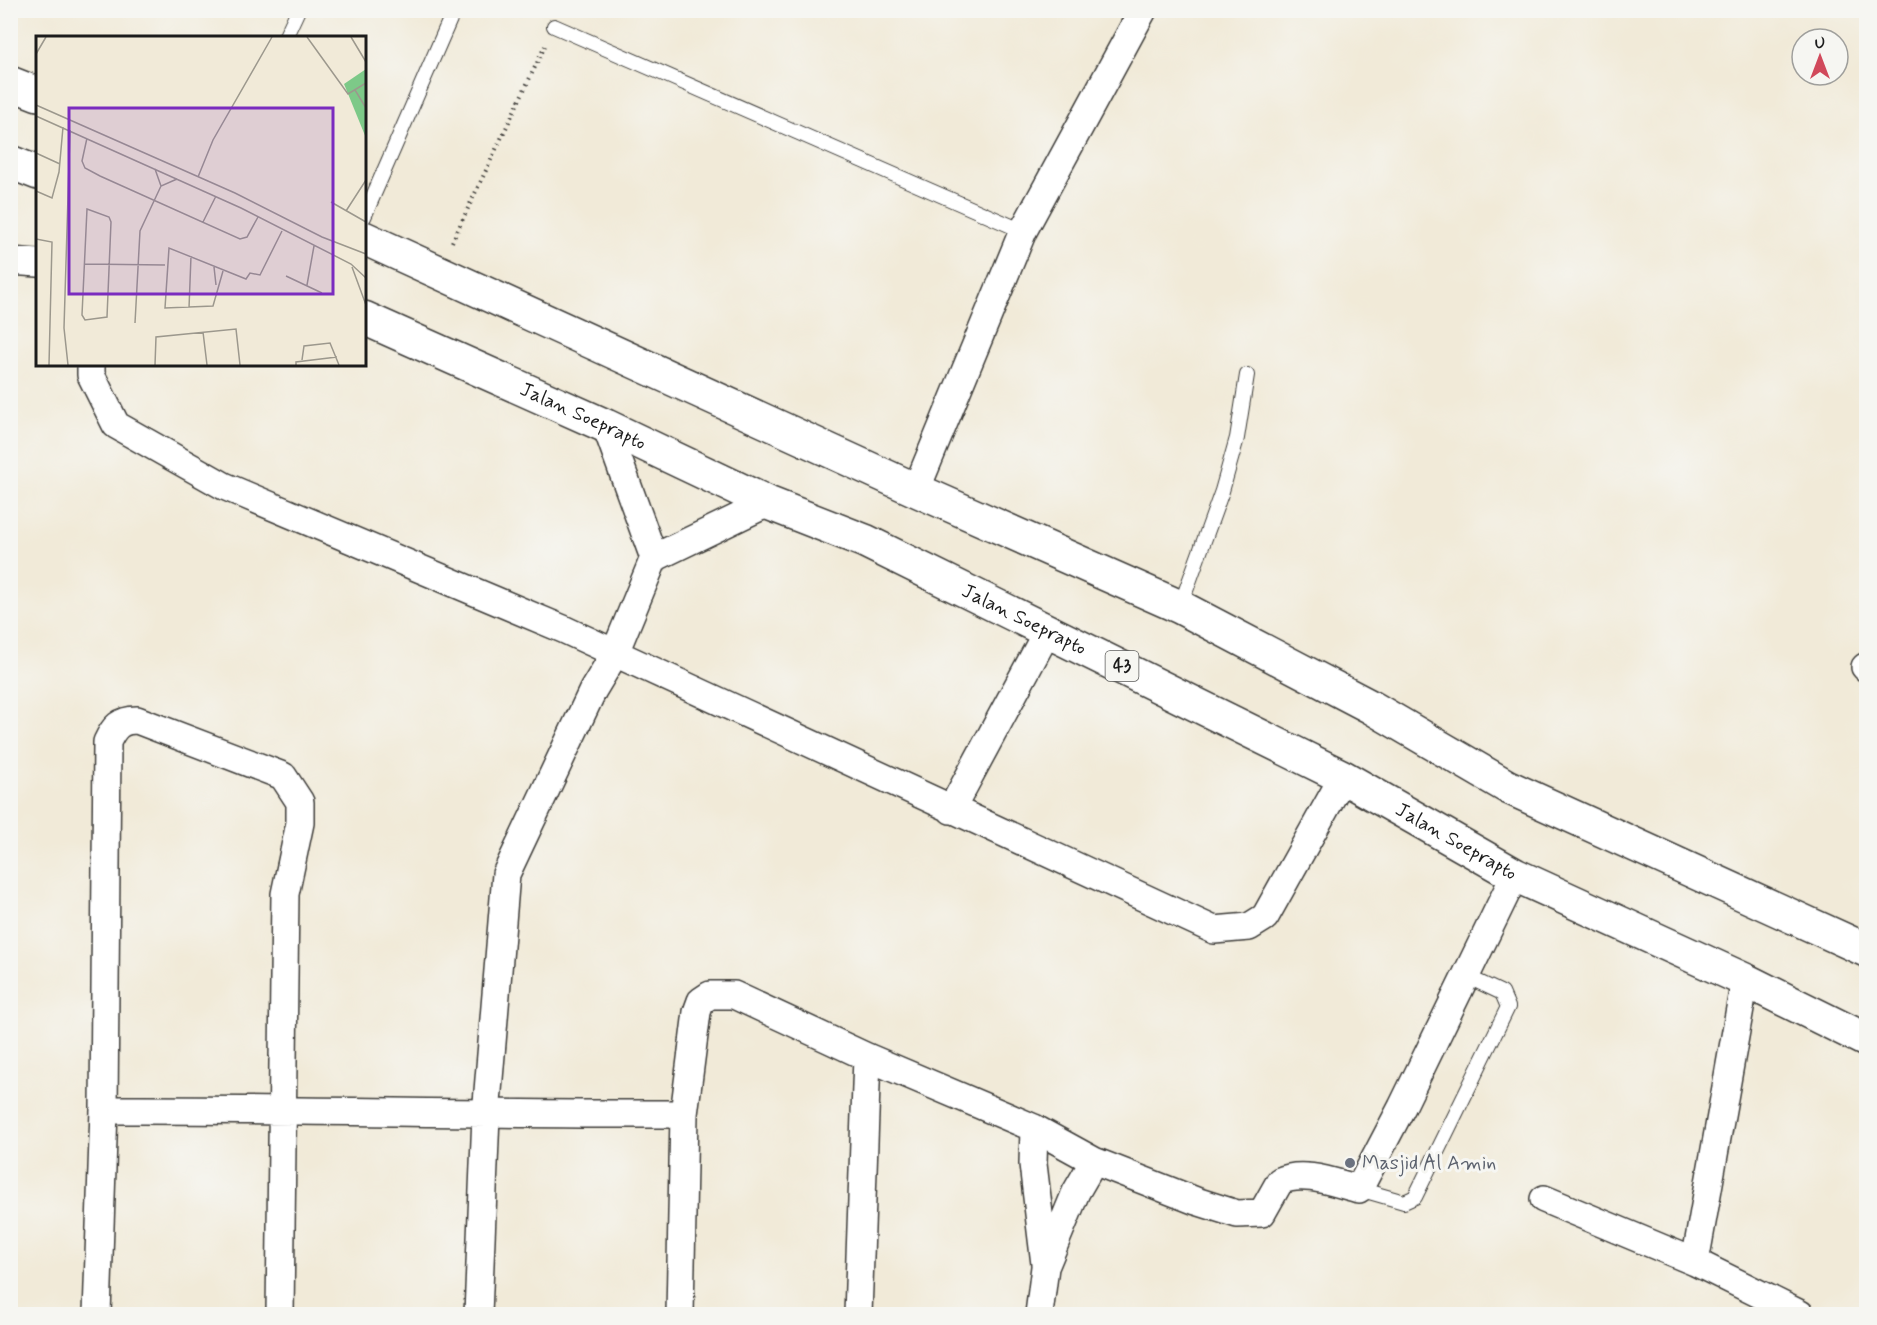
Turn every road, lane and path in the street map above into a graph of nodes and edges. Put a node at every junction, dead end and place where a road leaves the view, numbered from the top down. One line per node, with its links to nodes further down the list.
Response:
1 (298, 10): 5 (lane)
2 (454, 10): 10 (lane)
3 (1143, 10): 11 (street)
4 (554, 26): 11 (lane); 15 (path)
5 (286, 36)
6 (10, 83): 7 (highway)
7 (36, 93)
8 (10, 162): 9 (highway)
9 (36, 172)
10 (366, 212)
11 (1023, 231): 20 (street)
12 (366, 239): 15 (highway)
13 (10, 261): 14 (street)
14 (36, 263)
15 (438, 273): 20 (highway)
16 (366, 319): 19 (highway, Jalan Soeprapto / 43)
17 (91, 366): 25 (street)
18 (1247, 375): 23 (lane)
19 (606, 426): 21 (highway, Jalan Soeprapto / 43); 22 (street)
20 (916, 490): 23 (highway)
21 (768, 503): 22 (street); 24 (highway, Jalan Soeprapto / 43)
22 (654, 558): 25 (street)
23 (1180, 607): 29 (highway)
24 (1048, 630): 26 (highway, Jalan Soeprapto / 43); 27 (street)
25 (614, 655): 27 (street); 37 (street)
26 (1343, 777): 27 (street); 28 (highway, Jalan Soeprapto / 43)
27 (951, 810)
28 (1515, 875): 30 (street); 31 (highway, Jalan Soeprapto / 43)
29 (1866, 950)
30 (1466, 976): 40 (street); 40 (lane)
31 (1745, 980): 32 (highway, Jalan Soeprapto / 43); 42 (street)
32 (1866, 1040)
33 (867, 1057): 36 (street); 38 (street); 48 (street)
34 (104, 1110): 35 (street); 35 (street); 44 (street)
35 (283, 1110): 37 (street); 45 (street)
36 (684, 1114): 37 (street); 47 (street)
37 (486, 1115): 46 (street)
38 (1034, 1128): 39 (street); 43 (street)
39 (1094, 1161): 40 (street); 43 (street)
40 (1359, 1189)
41 (1544, 1199): 42 (street)
42 (1695, 1262): 50 (street)
43 (1045, 1267): 49 (street)
44 (97, 1314)
45 (280, 1314)
46 (478, 1314)
47 (680, 1314)
48 (858, 1314)
49 (1040, 1314)
50 (1800, 1314)

